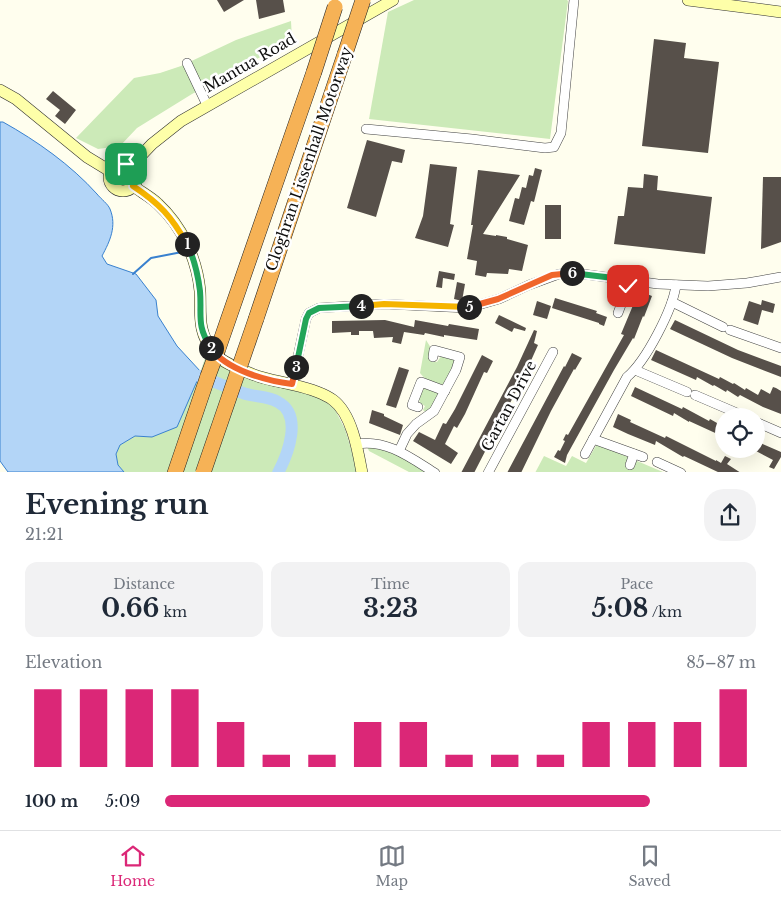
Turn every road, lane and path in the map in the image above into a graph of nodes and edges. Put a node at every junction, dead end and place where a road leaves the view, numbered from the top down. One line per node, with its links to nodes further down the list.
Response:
1 (362, 0): 40 (highway, Cloghran Lissenhall Motorway, bridge)
2 (392, 0): 9 (street, Mantua Road)
3 (574, 0): 10 (street)
4 (688, 0): 6 (street)
5 (336, 4): 39 (highway, Cloghran Lissenhall Motorway, bridge)
6 (781, 12)
7 (187, 63): 9 (street)
8 (0, 90): 12 (street)
9 (207, 105): 11 (street, Mantua Road)
10 (366, 129)
11 (131, 166): 12 (street); 13 (street)
12 (110, 171): 13 (street)
13 (133, 186): 25 (street)
14 (781, 277): 16 (street)
15 (630, 280): 16 (street); 19 (street); 25 (street)
16 (676, 285): 17 (street)
17 (672, 302): 20 (street); 24 (street)
18 (717, 312): 20 (street)
19 (618, 313)
20 (712, 321): 21 (street)
21 (781, 348)
22 (553, 352): 43 (street, Gartan Drive)
23 (432, 357): 26 (street)
24 (635, 370): 28 (street); 31 (street)
25 (292, 384): 32 (street)
26 (445, 392): 27 (street); 33 (street)
27 (418, 407)
28 (726, 408)
29 (765, 426): 30 (street)
30 (781, 432)
31 (593, 439): 34 (street); 35 (street)
32 (357, 444): 33 (street); 41 (street)
33 (398, 451): 42 (street)
34 (585, 454)
35 (634, 454): 36 (street); 38 (street)
36 (643, 457)
37 (657, 462): 44 (street)
38 (630, 465)
39 (175, 472)
40 (203, 472)
41 (362, 472)
42 (435, 472)
43 (488, 472)
44 (681, 472)

